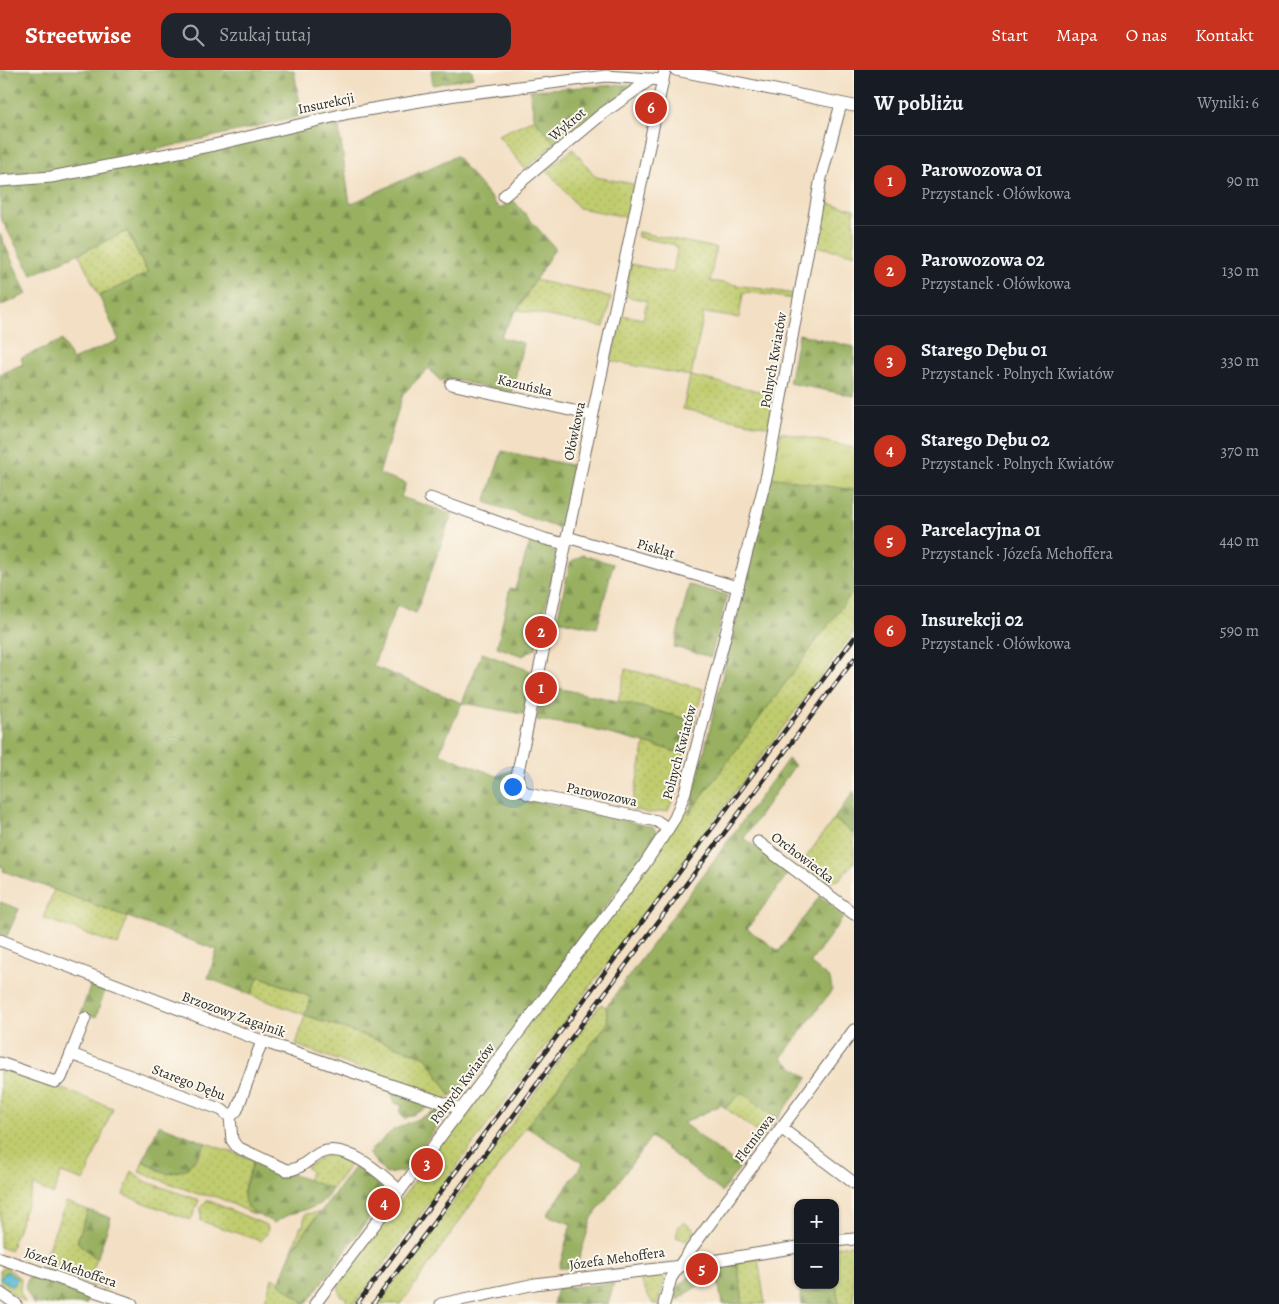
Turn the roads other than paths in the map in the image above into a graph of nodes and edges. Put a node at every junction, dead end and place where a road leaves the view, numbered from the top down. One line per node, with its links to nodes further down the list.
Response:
1 (676, 70): 3 (street)
2 (659, 76): 5 (street, Insurekcji); 6 (street, Wykrot); 8 (street, Ołówkowa)
3 (841, 104): 4 (street); 11 (street, Polnych Kwiatów)
4 (854, 106)
5 (0, 181)
6 (504, 196)
7 (452, 384): 8 (street, Kazuńska)
8 (592, 415): 10 (street, Ołówkowa)
9 (430, 498): 10 (street, Piskląt)
10 (566, 540): 11 (street, Piskląt); 12 (street, Ołówkowa)
11 (737, 587): 13 (street, Polnych Kwiatów)
12 (528, 794): 13 (street, Parowozowa)
13 (668, 829): 22 (street, Polnych Kwiatów)
14 (758, 842): 15 (street, Orchowiecka)
15 (854, 914)
16 (0, 940): 19 (street, Brzozowy Zagajnik)
17 (85, 1018): 20 (street)
18 (854, 1030): 24 (street, Fletniowa)
19 (262, 1041): 22 (street, Brzozowy Zagajnik); 23 (street)
20 (72, 1054): 21 (street); 23 (street, Starego Dębu)
21 (0, 1062)
22 (461, 1109): 26 (street, Polnych Kwiatów)
23 (230, 1117): 26 (street, Starego Dębu)
24 (780, 1128): 25 (street); 31 (street, Fletniowa)
25 (854, 1183)
26 (400, 1191): 36 (street, Polnych Kwiatów)
27 (854, 1239): 28 (street)
28 (839, 1241)
29 (794, 1248): 31 (street, Józefa Mehoffera)
30 (0, 1258): 35 (street, Józefa Mehoffera)
31 (681, 1266): 33 (street, Józefa Mehoffera); 38 (street, Fletniowa)
32 (0, 1293): 34 (street)
33 (481, 1300): 37 (street, Józefa Mehoffera)
34 (16, 1304)
35 (132, 1304)
36 (315, 1304)
37 (441, 1304)
38 (664, 1304)

